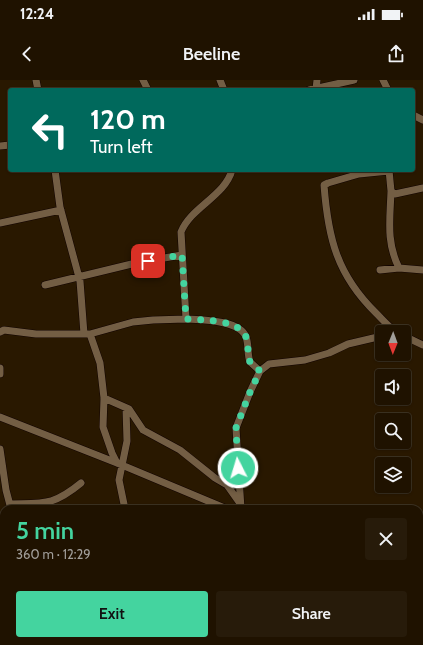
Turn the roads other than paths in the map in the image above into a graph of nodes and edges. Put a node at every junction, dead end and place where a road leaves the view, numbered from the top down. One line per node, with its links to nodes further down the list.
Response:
1 (354, 80): 2 (street)
2 (317, 88)
3 (55, 172): 9 (street)
4 (231, 172): 11 (street)
5 (374, 172): 18 (street)
6 (389, 172): 8 (street)
7 (423, 188): 8 (street)
8 (391, 191): 12 (street)
9 (61, 210): 10 (street); 15 (street)
10 (0, 223)
11 (182, 255): 15 (street); 17 (street)
12 (399, 268): 13 (street); 14 (street)
13 (380, 270)
14 (423, 270)
15 (79, 276): 16 (street); 20 (street)
16 (45, 285)
17 (186, 319): 20 (street); 25 (street)
18 (388, 325)
19 (0, 332): 20 (street)
20 (87, 334): 27 (street)
21 (375, 338): 25 (street)
22 (411, 339): 23 (street)
23 (423, 345)
24 (0, 368): 26 (street)
25 (260, 371): 38 (street)
26 (0, 374)
27 (104, 398): 28 (street); 31 (street)
28 (126, 408): 31 (street); 37 (street)
29 (0, 417): 31 (street)
30 (0, 448): 33 (street)
31 (120, 464): 35 (street); 36 (street)
32 (81, 483): 34 (street)
33 (10, 505)
34 (23, 505)
35 (124, 505)
36 (217, 505)
37 (239, 505)
38 (240, 505)

